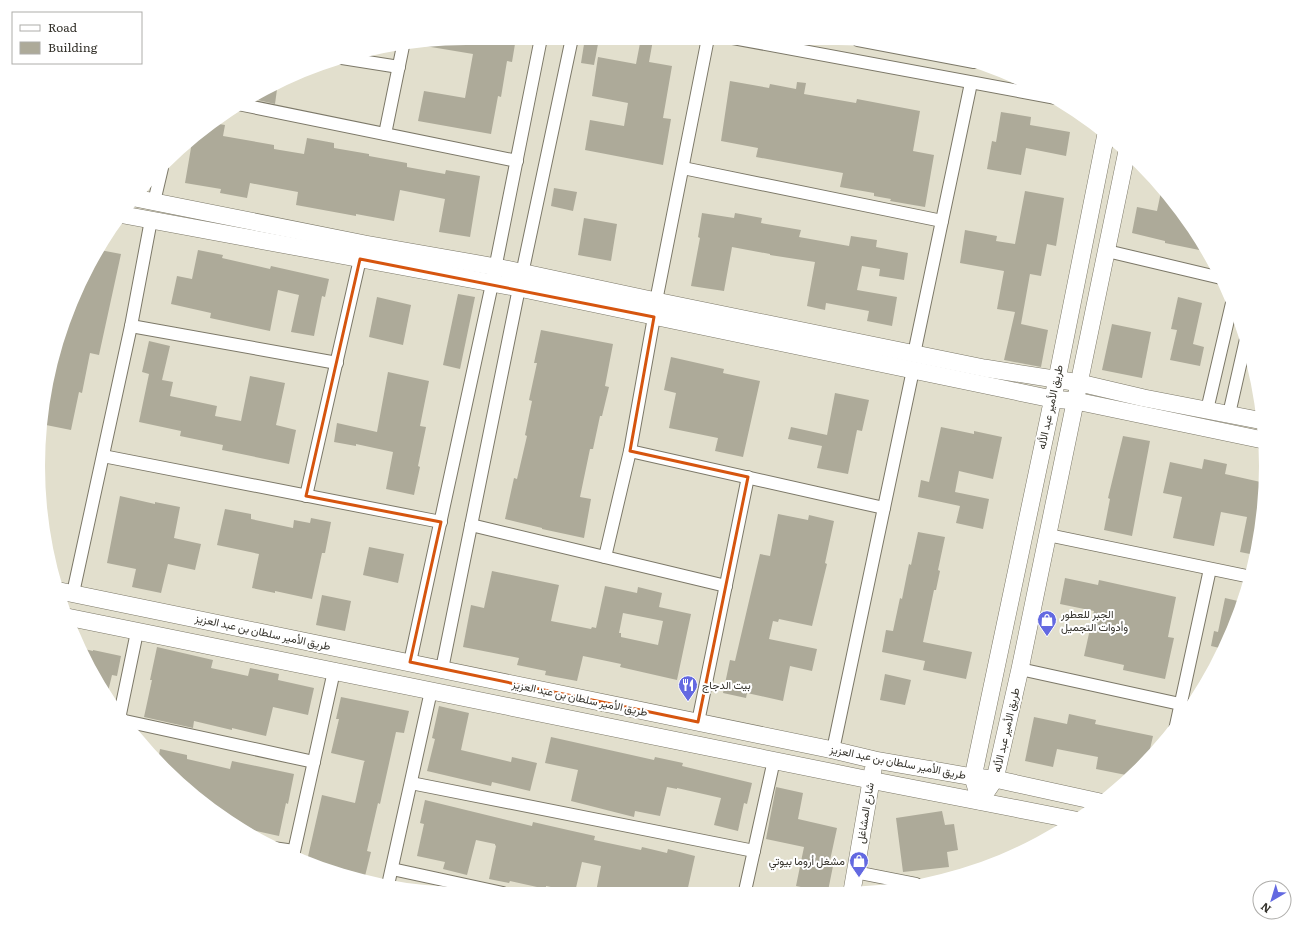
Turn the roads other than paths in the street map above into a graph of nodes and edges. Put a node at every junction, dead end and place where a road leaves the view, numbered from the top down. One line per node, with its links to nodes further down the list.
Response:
1 (540, 45): 14 (street)
2 (571, 45): 26 (street)
3 (707, 45): 15 (street)
4 (770, 45): 8 (street)
5 (403, 50): 7 (street)
6 (354, 60): 7 (street)
7 (399, 67): 11 (street)
8 (971, 83): 9 (street); 21 (street)
9 (1037, 95)
10 (247, 106): 11 (street)
11 (385, 134): 14 (street)
12 (1105, 140): 34 (street, طريق الأمير عبد الأله)
13 (1126, 158): 22 (street, طريق الأمير عبد الأله)
14 (517, 161): 24 (street)
15 (683, 168): 21 (street); 28 (street)
16 (160, 176): 18 (street)
17 (140, 199): 18 (street)
18 (154, 202): 24 (street)
19 (128, 216): 20 (street)
20 (151, 220): 23 (street); 30 (street)
21 (942, 221): 32 (street)
22 (1106, 251): 25 (street); 35 (street, طريق الأمير عبد الأله)
23 (360, 259): 27 (street); 33 (street)
24 (496, 267): 26 (street); 27 (street)
25 (1214, 277)
26 (521, 280): 27 (street); 28 (street); 48 (street)
27 (492, 284): 47 (street)
28 (655, 309): 32 (street); 42 (street)
29 (1230, 312): 38 (street)
30 (131, 326): 33 (street); 43 (street)
31 (1243, 351): 39 (street)
32 (913, 362): 34 (street); 36 (street); 46 (street)
33 (337, 364): 45 (street)
34 (1057, 379): 35 (street); 36 (street, طريق الأمير عبد الأله)
35 (1080, 383): 37 (street, طريق الأمير عبد الأله); 38 (street)
36 (1052, 399): 37 (street); 71 (street, طريق الأمير عبد الأله)
37 (1076, 401): 41 (street); 49 (street, طريق الأمير عبد الأله)
38 (1207, 410): 39 (street)
39 (1229, 414): 40 (street)
40 (1256, 420)
41 (1258, 439)
42 (630, 451): 44 (street); 50 (street)
43 (103, 456): 45 (street); 54 (street)
44 (748, 477): 46 (street); 53 (street)
45 (306, 496): 47 (street)
46 (884, 508): 67 (street)
47 (441, 522): 57 (street)
48 (471, 525): 50 (street); 58 (street)
49 (1048, 534): 51 (street); 59 (street, طريق الأمير عبد الأله)
50 (605, 557): 53 (street)
51 (1210, 568): 52 (street); 62 (street)
52 (1245, 576)
53 (726, 586): 65 (street)
54 (67, 592): 57 (street, طريق الأمير سلطان بن عبد العزيز)
55 (74, 618): 56 (street, طريق الأمير سلطان بن عبد العزيز)
56 (138, 632): 60 (street, طريق الأمير سلطان بن عبد العزيز); 63 (street)
57 (410, 662): 58 (street, طريق الأمير سلطان بن عبد العزيز)
58 (442, 669): 65 (street, طريق الأمير سلطان بن عبد العزيز)
59 (1020, 669): 62 (street); 72 (street, طريق الأمير عبد الأله)
60 (334, 671): 61 (street, طريق الأمير سلطان بن عبد العزيز); 70 (street)
61 (431, 691): 68 (street, طريق الأمير سلطان بن عبد العزيز); 74 (street)
62 (1180, 704): 64 (street)
63 (121, 707)
64 (1178, 714)
65 (698, 722): 67 (street, طريق الأمير سلطان بن عبد العزيز)
66 (132, 723): 70 (street)
67 (833, 750): 69 (street, طريق الأمير سلطان بن عبد العزيز)
68 (774, 760): 73 (street, طريق الأمير سلطان بن عبد العزيز); 79 (street)
69 (875, 760): 71 (street, طريق الأمير سلطان بن عبد العزيز); 73 (street, شارع المشاغل)
70 (314, 762): 78 (street)
71 (973, 777): 72 (street, طريق الأمير سلطان بن عبد العزيز); 75 (street, طريق الأمير عبد الأله)
72 (995, 779): 75 (street, طريق الأمير عبد الأله); 76 (street, طريق الأمير سلطان بن عبد العزيز)
73 (870, 780): 75 (street, طريق الأمير سلطان بن عبد العزيز); 81 (street, شارع المشاغل)
74 (411, 783): 79 (street); 80 (street)
75 (980, 801): 77 (street, طريق الأمير سلطان بن عبد العزيز)
76 (1093, 801)
77 (1068, 819)
78 (294, 850)
79 (754, 851): 86 (street)
80 (392, 869): 82 (street); 85 (street)
81 (855, 872): 83 (street); 84 (street, شارع المشاغل)
82 (389, 880)
83 (903, 881)
84 (853, 886)
85 (475, 887)
86 (746, 887)

